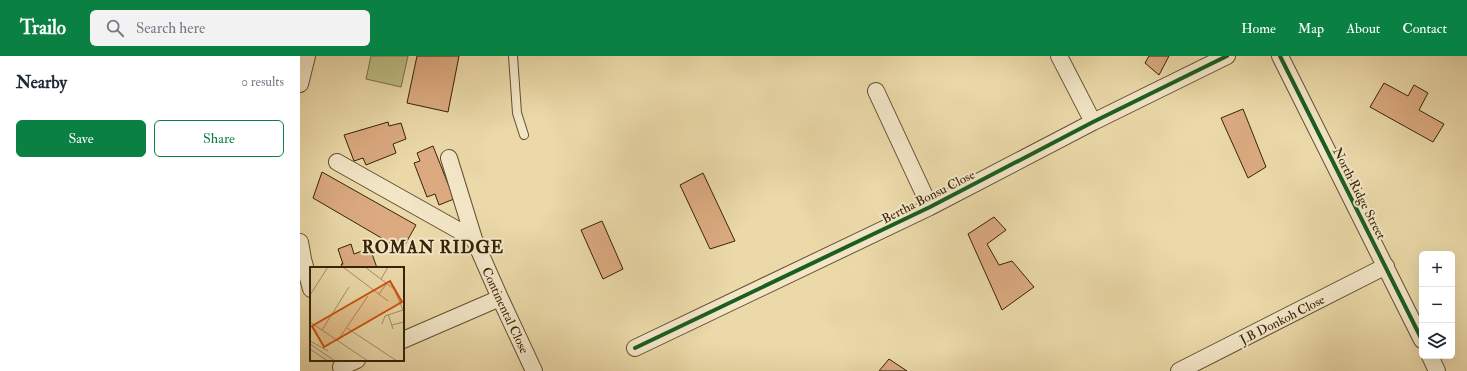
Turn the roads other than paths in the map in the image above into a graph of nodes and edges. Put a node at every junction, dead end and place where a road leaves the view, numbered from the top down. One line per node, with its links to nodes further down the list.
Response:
1 (307, 56): 6 (street)
2 (513, 56): 9 (lane)
3 (1059, 56): 8 (street)
4 (1227, 56): 8 (street, Bertha Bonsu Close)
5 (1280, 56): 15 (street, North Ridge Street)
6 (300, 84)
7 (876, 91): 12 (street)
8 (1093, 122): 12 (street, Bertha Bonsu Close)
9 (524, 135)
10 (449, 158): 13 (street, Continental Close)
11 (336, 162): 13 (street)
12 (930, 207): 20 (street, Bertha Bonsu Close)
13 (474, 239): 17 (street, Continental Close)
14 (300, 242): 16 (street)
15 (1386, 266): 18 (street, North Ridge Street); 25 (street, J.B Donkoh Close)
16 (310, 285)
17 (500, 298): 19 (street); 24 (street, Continental Close)
18 (1419, 334)
19 (404, 340)
20 (635, 348)
21 (1431, 359): 26 (street)
22 (354, 361): 23 (street)
23 (341, 366)
24 (534, 371)
25 (1179, 371)
26 (1437, 371)

